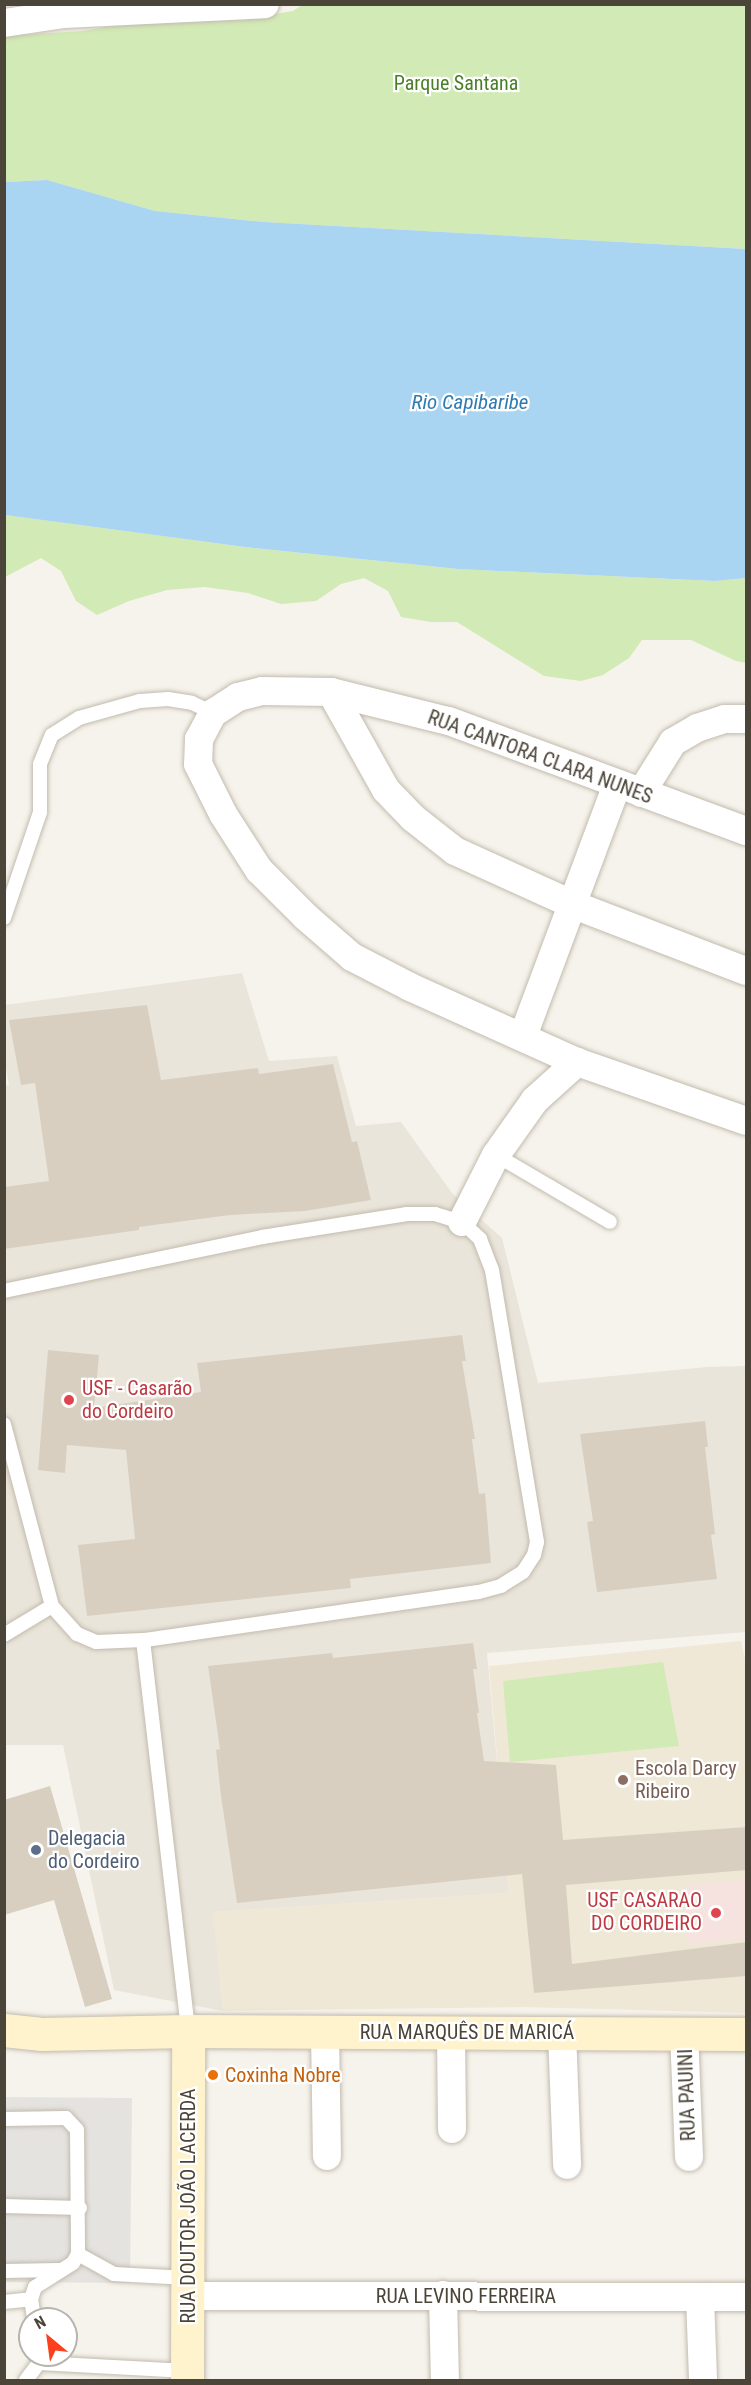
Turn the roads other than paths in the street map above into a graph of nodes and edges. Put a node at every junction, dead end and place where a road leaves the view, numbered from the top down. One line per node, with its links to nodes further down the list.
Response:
1 (265, 4): 2 (street)
2 (64, 9): 3 (street)
3 (4, 23)
4 (331, 692): 5 (street, RUA CANTORA CLARA NUNES); 7 (street, RUA CANTORA CLARA NUNES); 9 (street)
5 (213, 713): 10 (lane); 12 (street)
6 (747, 720): 7 (street)
7 (629, 788): 8 (street, RUA CANTORA CLARA NUNES); 9 (street)
8 (747, 831)
9 (574, 905): 11 (street); 12 (street)
10 (4, 918)
11 (747, 971)
12 (522, 1036): 13 (street)
13 (577, 1062): 14 (street); 15 (street)
14 (747, 1121)
15 (496, 1155): 16 (street); 17 (lane)
16 (462, 1222): 18 (lane); 22 (lane)
17 (610, 1222)
18 (4, 1291)
19 (4, 1424): 20 (lane)
20 (52, 1606): 21 (lane); 22 (lane)
21 (4, 1635)
22 (142, 1640): 24 (lane)
23 (4, 2030): 24 (main road, RUA MARQUÊS DE MARICÁ)
24 (188, 2031): 25 (main road, RUA MARQUÊS DE MARICÁ); 40 (main road, RUA DOUTOR JOÃO LACERDA)
25 (325, 2031): 26 (main road, RUA MARQUÊS DE MARICÁ); 32 (street)
26 (451, 2032): 27 (main road, RUA MARQUÊS DE MARICÁ); 31 (street)
27 (562, 2032): 28 (main road, RUA MARQUÊS DE MARICÁ); 34 (street)
28 (684, 2032): 29 (main road, RUA MARQUÊS DE MARICÁ); 33 (street, RUA PAUINI)
29 (747, 2034)
30 (4, 2119): 36 (lane)
31 (452, 2129)
32 (327, 2156)
33 (689, 2157)
34 (567, 2165)
35 (4, 2206): 36 (lane)
36 (80, 2208): 37 (lane)
37 (78, 2254): 38 (lane); 40 (lane)
38 (62, 2270): 39 (lane); 44 (lane)
39 (4, 2271)
40 (187, 2287): 41 (street, RUA LEVINO FERREIRA); 49 (main road, RUA DOUTOR JOÃO LACERDA)
41 (443, 2295): 42 (street, RUA LEVINO FERREIRA); 51 (street)
42 (700, 2297): 43 (street, RUA LEVINO FERREIRA); 52 (street)
43 (747, 2297)
44 (31, 2299): 45 (lane); 46 (lane)
45 (4, 2302)
46 (32, 2307)
47 (78, 2363): 49 (lane)
48 (34, 2367): 50 (lane)
49 (187, 2376)
50 (26, 2380)
51 (445, 2380)
52 (703, 2380)

